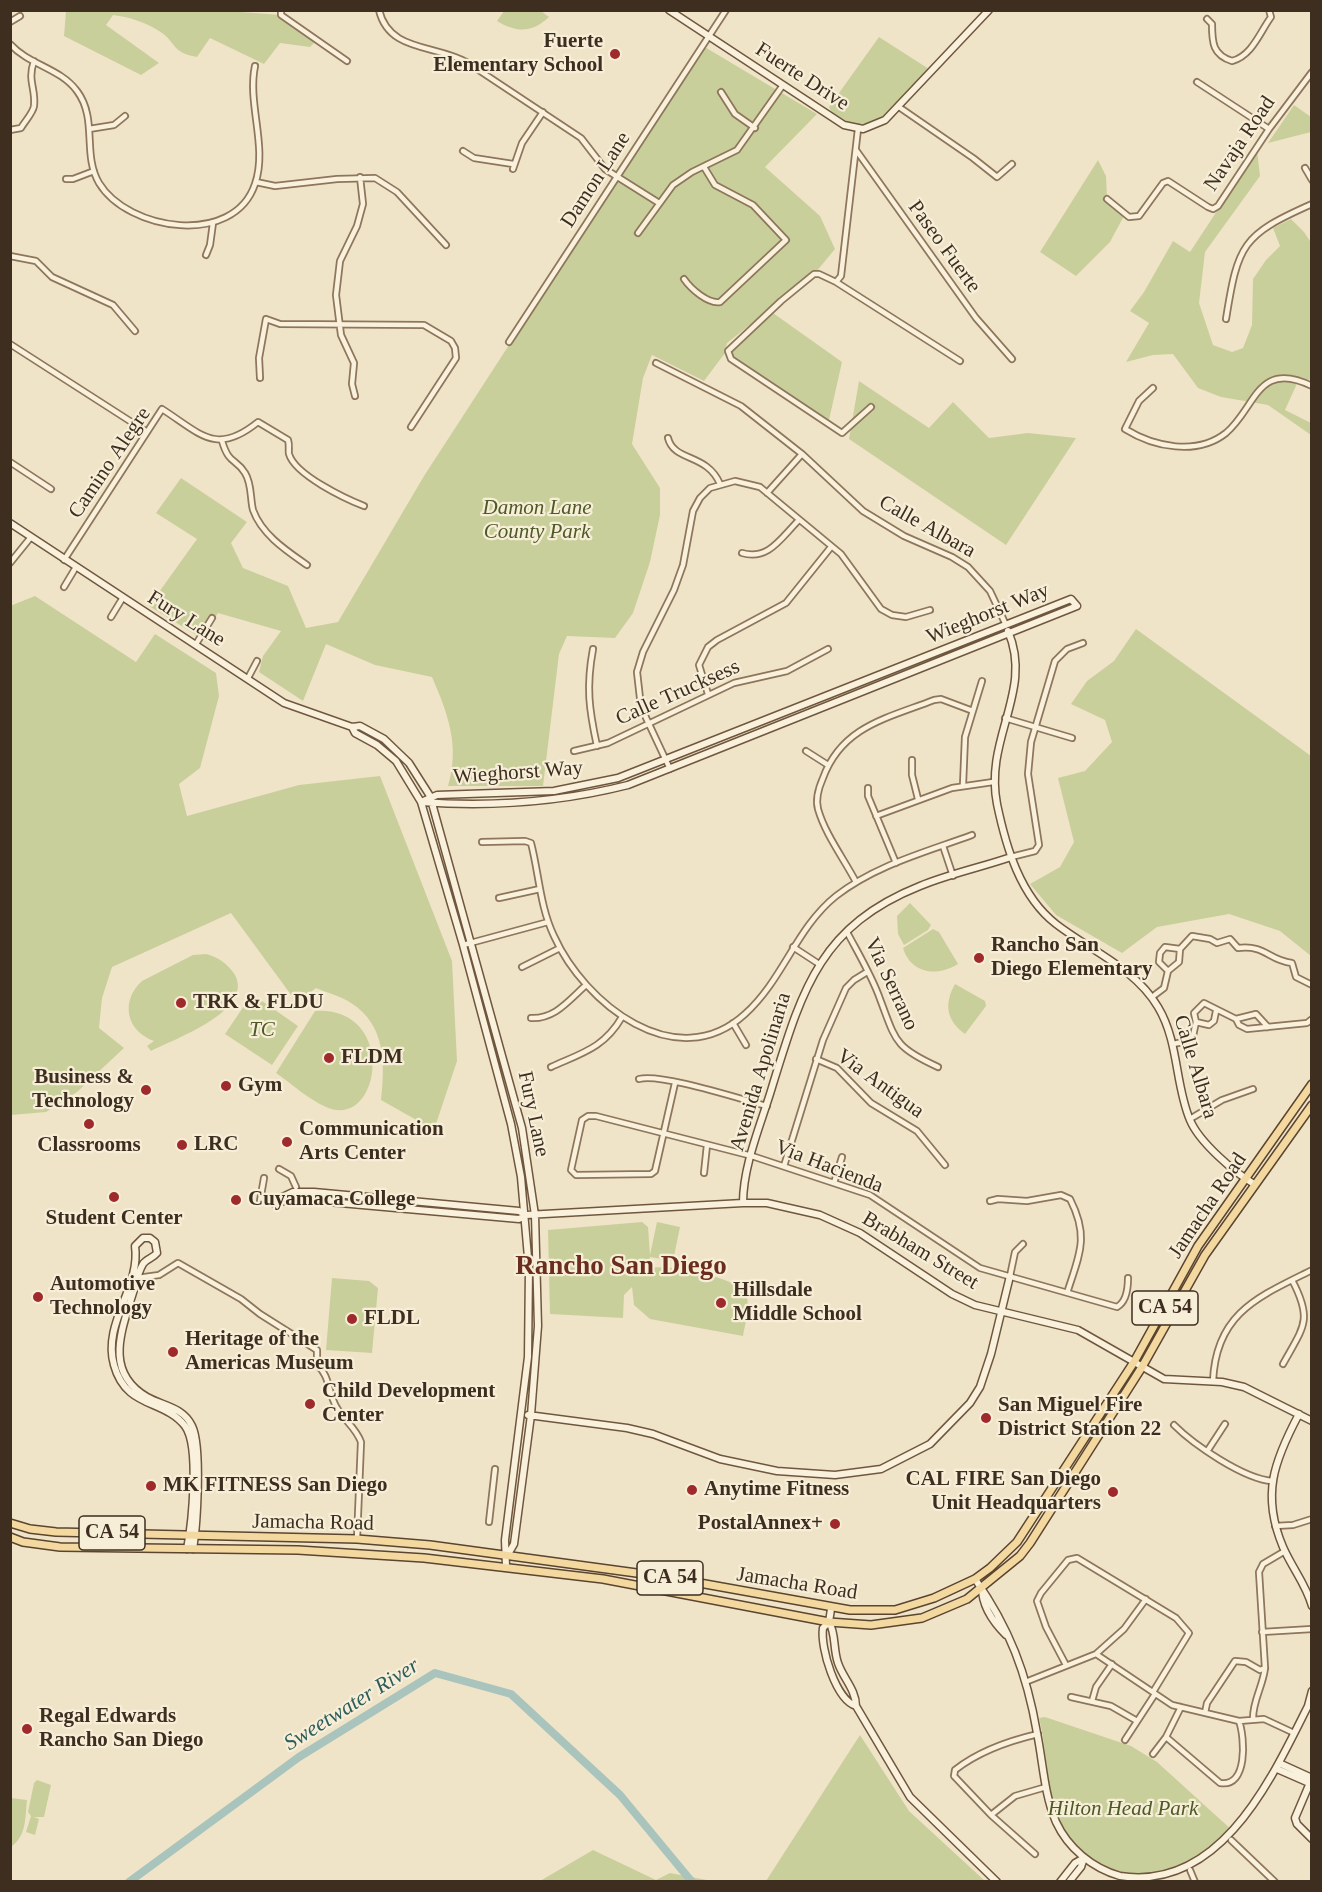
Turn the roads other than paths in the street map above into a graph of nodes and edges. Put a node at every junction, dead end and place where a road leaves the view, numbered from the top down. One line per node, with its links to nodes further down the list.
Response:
1 (281, 10): 13 (street)
2 (379, 10): 20 (street)
3 (669, 10): 10 (street, Fuerte Drive)
4 (726, 10): 10 (street, Damon Lane)
5 (989, 10): 19 (street, Fuerte Drive)
6 (1269, 10): 8 (street)
7 (20, 16): 9 (street)
8 (1207, 19)
9 (10, 22)
10 (710, 36): 17 (street, Fuerte Drive); 34 (street, Damon Lane)
11 (10, 44): 12 (street)
12 (34, 61): 23 (street); 26 (street)
13 (346, 61)
14 (255, 66): 37 (street)
15 (1311, 72): 25 (street, Navaja Road)
16 (1197, 82): 25 (street)
17 (783, 85): 22 (street); 24 (street, Fuerte Drive)
18 (721, 92): 22 (street)
19 (899, 107): 24 (street, Fuerte Drive); 29 (street)
20 (543, 112): 28 (street); 34 (street)
21 (125, 116): 23 (street)
22 (754, 128): 30 (street)
23 (90, 129): 32 (street)
24 (858, 129): 27 (street)
25 (1269, 129): 38 (street, Navaja Road)
26 (10, 130)
27 (856, 150): 47 (street); 53 (street, Paseo Fuerte)
28 (463, 152)
29 (1012, 164)
30 (704, 167): 39 (street); 46 (street)
31 (1305, 168): 36 (street)
32 (94, 171): 35 (street); 41 (street)
33 (360, 177): 37 (street); 43 (street); 49 (street)
34 (618, 178): 39 (street); 51 (street, Damon Lane)
35 (66, 179)
36 (1311, 180)
37 (256, 182): 41 (street)
38 (1107, 199)
39 (659, 203): 42 (street)
40 (1311, 204): 48 (street)
41 (213, 223): 44 (street)
42 (638, 233)
43 (446, 245)
44 (206, 255)
45 (10, 256): 50 (street)
46 (684, 279)
47 (836, 282): 54 (street); 60 (street)
48 (1226, 319)
49 (339, 325): 56 (street); 59 (street); 61 (street)
50 (135, 331)
51 (509, 342)
52 (10, 344): 62 (street)
53 (1012, 359)
54 (960, 362)
55 (656, 363): 65 (street, Calle Albara)
56 (260, 378)
57 (1311, 386): 58 (street)
58 (1153, 387)
59 (355, 396)
60 (871, 407)
61 (411, 427)
62 (147, 432): 64 (street, Camino Alegre); 76 (street, Camino Alegre)
63 (668, 438): 67 (street)
64 (222, 441): 70 (street); 78 (street)
65 (802, 453): 69 (street); 85 (street, Calle Albara)
66 (10, 462): 68 (street)
67 (720, 484): 69 (street); 97 (street)
68 (51, 489)
69 (768, 493): 71 (street)
70 (364, 506)
71 (798, 521): 74 (street); 75 (street)
72 (10, 523): 73 (street, Fury Lane)
73 (31, 537): 76 (street, Fury Lane); 77 (street)
74 (831, 547): 82 (street); 94 (street)
75 (742, 554)
76 (64, 560): 79 (street, Fury Lane)
77 (10, 563)
78 (308, 565)
79 (76, 567): 80 (street); 81 (street, Fury Lane)
80 (64, 587)
81 (122, 599): 83 (street); 88 (street, Fury Lane)
82 (930, 610)
83 (111, 617)
84 (212, 618): 88 (street)
85 (1006, 625): 86 (street, Calle Albara); 86 (street, Wieghorst Way); 104 (street, Wieghorst Way)
86 (1009, 633): 96 (street, Calle Albara); 107 (street, Wieghorst Way)
87 (1083, 643): 99 (street)
88 (196, 644): 92 (street, Fury Lane)
89 (592, 649): 101 (street)
90 (828, 649): 94 (street, Calle Trucksess)
91 (257, 661): 92 (street)
92 (248, 678): 98 (street, Fury Lane)
93 (982, 681): 95 (street)
94 (708, 694): 97 (street, Calle Trucksess)
95 (973, 711): 106 (street); 109 (street)
96 (1005, 718): 99 (street); 108 (street, Calle Albara)
97 (649, 723): 101 (street, Calle Trucksess); 104 (street)
98 (352, 727): 111 (street, Fury Lane); 113 (street, Fury Lane)
99 (1035, 727): 100 (street); 118 (street)
100 (1072, 738)
101 (597, 746): 102 (street, Calle Trucksess)
102 (574, 751)
103 (806, 751): 106 (street)
104 (667, 760): 107 (street); 111 (street, Wieghorst Way)
105 (912, 760): 112 (street)
106 (828, 765): 121 (street)
107 (670, 769): 111 (street, Wieghorst Way)
108 (993, 782): 109 (street); 118 (street, Calle Albara)
109 (963, 785): 112 (street)
110 (868, 788): 114 (street)
111 (432, 799): 113 (street, Wieghorst Way); 126 (street, Fury Lane)
112 (918, 799): 114 (street)
113 (421, 802): 127 (street, Fury Lane)
114 (876, 816): 119 (street)
115 (972, 835): 117 (street)
116 (482, 842): 122 (street)
117 (943, 846): 119 (street); 120 (street)
118 (1011, 857): 120 (street, Avenida Apolinaria); 137 (street, Calle Albara)
119 (896, 863): 121 (street)
120 (953, 876): 125 (street, Avenida Apolinaria)
121 (856, 882): 128 (street)
122 (540, 889): 123 (street); 124 (street)
123 (499, 898)
124 (548, 922): 126 (street); 129 (street)
125 (847, 932): 131 (street, Avenida Apolinaria); 134 (street, Via Serrano)
126 (472, 942): 127 (street); 177 (street, Fury Lane)
127 (463, 945): 176 (street, Fury Lane)
128 (793, 947): 131 (street); 144 (street)
129 (560, 948): 132 (street); 136 (street)
130 (1180, 949): 133 (street); 133 (street); 135 (street)
131 (819, 964): 156 (street, Avenida Apolinaria)
132 (522, 967)
133 (1168, 971): 137 (street)
134 (867, 972): 148 (street); 150 (street, Via Serrano)
135 (1311, 985)
136 (585, 986): 139 (street); 140 (street)
137 (1152, 997): 146 (street, Calle Albara)
138 (1216, 1011): 141 (street); 143 (street); 143 (street)
139 (622, 1017): 144 (street); 149 (street)
140 (531, 1018)
141 (1236, 1019): 145 (street); 145 (street)
142 (1311, 1019): 145 (street)
143 (1196, 1022): 146 (street)
144 (733, 1023): 147 (street)
145 (1268, 1027)
146 (1173, 1044): 157 (street, Calle Albara)
147 (746, 1045)
148 (816, 1059): 162 (street); 163 (street, Via Antigua)
149 (551, 1066)
150 (938, 1066)
151 (639, 1079): 152 (street)
152 (675, 1083): 156 (street); 158 (street)
153 (1311, 1084): 167 (main road, Jamacha Road / CA 54)
154 (1253, 1089): 157 (street)
155 (1311, 1105): 169 (main road, Jamacha Road / CA 54)
156 (767, 1106): 160 (street, Avenida Apolinaria)
157 (1190, 1119): 167 (street, Calle Albara)
158 (665, 1133): 158 (street, Via Hacienda); 159 (street, Via Hacienda)
159 (707, 1145): 160 (street, Via Hacienda); 165 (street)
160 (752, 1156): 162 (street, Via Hacienda); 175 (street, Avenida Apolinaria)
161 (842, 1157): 168 (street)
162 (784, 1166): 168 (street, Via Hacienda)
163 (945, 1166)
164 (279, 1169): 170 (street)
165 (704, 1173)
166 (264, 1178): 172 (street)
167 (1245, 1179): 169 (street, Calle Albara); 186 (main road, Jamacha Road / CA 54)
168 (834, 1183): 180 (street, Via Hacienda)
169 (1254, 1184): 188 (main road, Jamacha Road / CA 54)
170 (296, 1187)
171 (353, 1197): 174 (street); 174 (street); 176 (street)
172 (260, 1201)
173 (990, 1202): 184 (street)
174 (337, 1203): 176 (street)
175 (743, 1203): 177 (street, Brabham Street); 185 (street, Brabham Street)
176 (526, 1215): 177 (street, Brabham Street); 190 (street, Fury Lane)
177 (535, 1215): 192 (street, Fury Lane)
178 (1023, 1244): 180 (street)
179 (1311, 1270): 183 (street)
180 (1010, 1276): 184 (street, Via Hacienda); 185 (street)
181 (134, 1278): 181 (street); 203 (street); 205 (street)
182 (1128, 1278): 184 (street, Via Hacienda)
183 (1292, 1280): 187 (street); 189 (street)
184 (1068, 1290)
185 (1000, 1311): 186 (street, Brabham Street); 192 (street)
186 (1134, 1362): 188 (street, Brabham Street); 210 (main road, Jamacha Road / CA 54)
187 (1283, 1364)
188 (1142, 1367): 189 (street, Brabham Street); 211 (main road, Jamacha Road / CA 54)
189 (1213, 1382): 191 (street, Brabham Street)
190 (522, 1414): 192 (street); 208 (street, Fury Lane)
191 (1299, 1414): 193 (street, Brabham Street); 198 (street)
192 (531, 1415): 208 (street, Fury Lane)
193 (1311, 1421)
194 (1225, 1424): 196 (street)
195 (1174, 1425): 196 (street)
196 (1208, 1450): 198 (street)
197 (495, 1469): 200 (street)
198 (1272, 1481): 202 (street)
199 (1311, 1520): 202 (street)
200 (489, 1522)
201 (10, 1523): 203 (main road, Jamacha Road / CA 54)
202 (1275, 1526): 207 (street)
203 (192, 1536): 205 (main road, Jamacha Road / CA 54); 206 (street)
204 (10, 1537): 206 (main road, Jamacha Road / CA 54)
205 (357, 1539): 208 (main road, Jamacha Road / CA 54)
206 (190, 1549): 209 (main road, Jamacha Road / CA 54)
207 (1285, 1551): 213 (street); 217 (street)
208 (507, 1556): 209 (street, Fury Lane); 214 (main road, Jamacha Road / CA 54)
209 (506, 1566): 215 (main road, Jamacha Road / CA 54)
210 (975, 1579): 211 (street); 214 (main road, Jamacha Road / CA 54)
211 (982, 1588): 215 (main road, Jamacha Road / CA 54); 222 (street)
212 (1146, 1599): 218 (street); 220 (street); 224 (street)
213 (1311, 1606)
214 (831, 1608): 215 (street)
215 (829, 1622): 227 (street); 227 (street)
216 (1311, 1629): 217 (street)
217 (1262, 1632): 221 (street)
218 (1096, 1654): 219 (street); 220 (street)
219 (1112, 1664): 224 (street); 226 (street)
220 (1066, 1665): 222 (street)
221 (1265, 1668): 229 (street); 230 (street)
222 (1028, 1681): 234 (street)
223 (1311, 1691): 233 (street)
224 (1154, 1693): 228 (street); 231 (street)
225 (1071, 1697): 226 (street)
226 (1092, 1701): 231 (street)
227 (856, 1706): 248 (street)
228 (1181, 1707): 229 (street); 235 (street)
229 (1205, 1713): 232 (street)
230 (1253, 1718): 232 (street); 233 (street)
231 (1137, 1721): 236 (street)
232 (1239, 1721): 235 (street)
233 (1294, 1733): 238 (street)
234 (1038, 1734): 240 (street); 241 (street)
235 (1166, 1737): 237 (street)
236 (1125, 1740)
237 (1153, 1754)
238 (1278, 1766): 239 (street); 243 (street)
239 (1310, 1780): 242 (street)
240 (1046, 1787): 241 (street); 245 (street)
241 (991, 1815): 244 (street)
242 (1311, 1839)
243 (1231, 1840): 246 (street); 252 (street)
244 (1035, 1854)
245 (1084, 1858): 247 (street); 249 (street); 250 (street)
246 (1190, 1870): 247 (street); 251 (street)
247 (1130, 1880)
248 (997, 1881)
249 (1060, 1881)
250 (1069, 1881)
251 (1195, 1881)
252 (1275, 1881)

